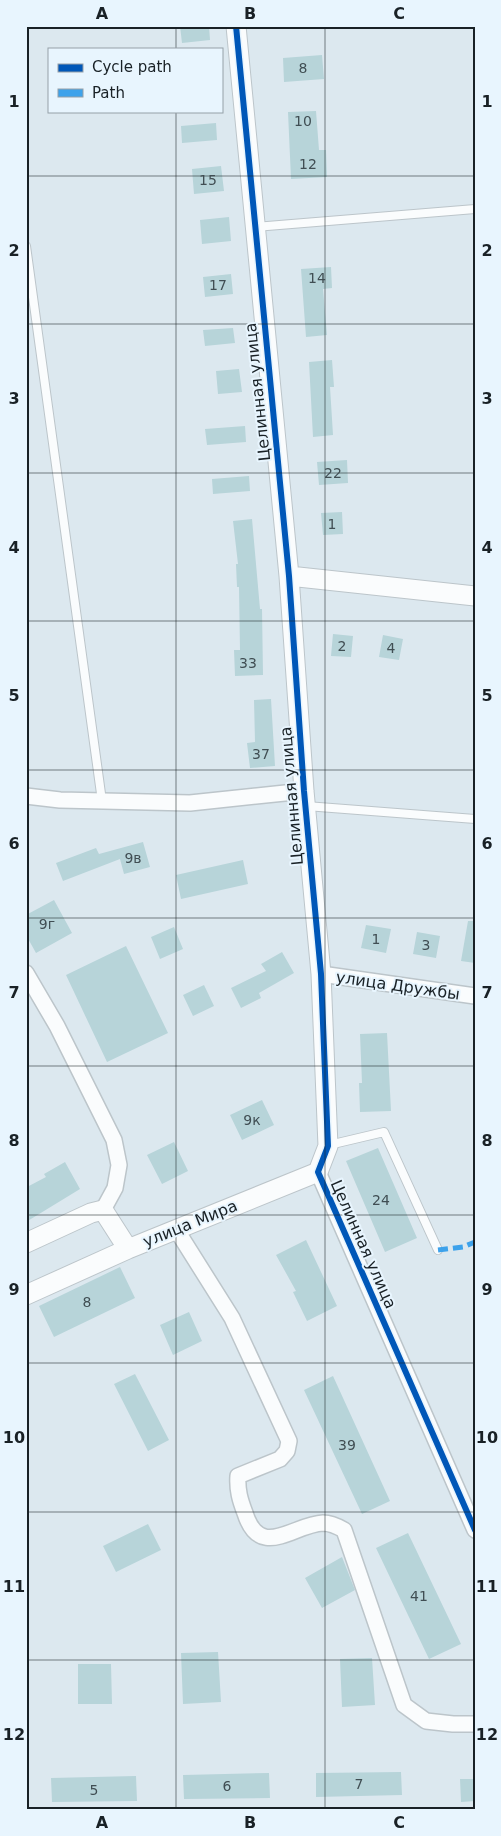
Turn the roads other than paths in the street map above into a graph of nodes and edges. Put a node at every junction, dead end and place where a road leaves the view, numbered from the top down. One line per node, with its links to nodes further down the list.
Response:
1 (236, 26): 3 (street, Целинная улица)
2 (475, 209): 3 (lane)
3 (255, 227): 5 (street, Целинная улица)
4 (26, 246): 9 (lane)
5 (289, 576): 6 (street); 8 (street, Целинная улица)
6 (475, 596)
7 (26, 796): 9 (street)
8 (305, 798): 9 (street); 10 (lane); 12 (street, Целинная улица)
9 (102, 801)
10 (475, 819)
11 (26, 973): 16 (street)
12 (321, 974): 13 (street, улица Дружбы); 14 (street, Целинная улица)
13 (475, 996)
14 (328, 1146): 15 (street, Целинная улица); 20 (lane)
15 (318, 1172): 17 (street, улица Мира); 22 (street, Целинная улица)
16 (103, 1210): 18 (street); 19 (street, улица Мира)
17 (176, 1229): 19 (street, улица Мира); 23 (street)
18 (26, 1243)
19 (128, 1249): 21 (street)
20 (438, 1250)
21 (26, 1295)
22 (475, 1530)
23 (475, 1724)

